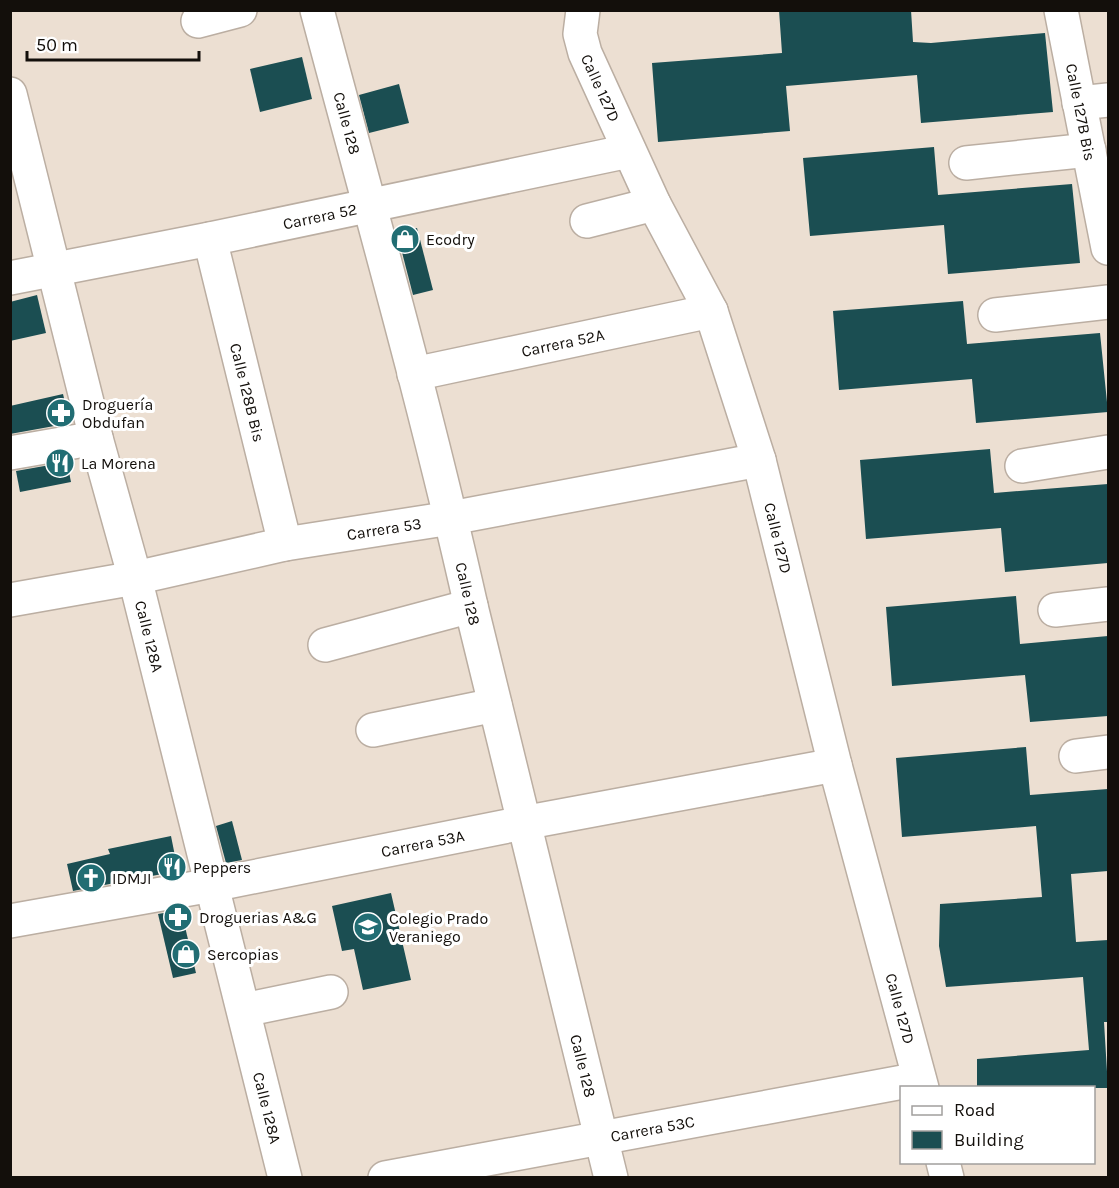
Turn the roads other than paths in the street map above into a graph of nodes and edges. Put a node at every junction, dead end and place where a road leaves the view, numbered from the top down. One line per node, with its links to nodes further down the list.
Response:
1 (240, 10): 5 (street)
2 (583, 10): 9 (street, Calle 127D)
3 (1061, 10): 7 (street, Calle 127B Bis)
4 (327, 13): 12 (street, Calle 128)
5 (198, 21)
6 (10, 94): 16 (street, Calle 128A)
7 (1094, 102): 8 (street, Calle 127B Bis)
8 (1089, 150): 10 (street); 15 (street, Calle 127B Bis)
9 (629, 151): 11 (street, Calle 127D); 12 (street, Carrera 52)
10 (966, 163)
11 (654, 204): 13 (street); 19 (street, Calle 127D)
12 (371, 206): 14 (street, Carrera 52); 21 (street, Calle 128)
13 (587, 221)
14 (210, 239): 16 (street, Carrera 52); 28 (street, Calle 128B Bis)
15 (1108, 248)
16 (54, 269): 17 (street, Carrera 52); 22 (street, Calle 128A)
17 (10, 278)
18 (1108, 302): 20 (street)
19 (711, 311): 21 (street, Carrera 52A); 25 (street, Calle 127D)
20 (994, 315)
21 (414, 374): 27 (street, Calle 128)
22 (96, 438): 24 (street); 29 (street, Calle 128A)
23 (1108, 452): 26 (street)
24 (10, 453)
25 (759, 460): 27 (street, Carrera 53); 39 (street, Calle 127D)
26 (1022, 466)
27 (451, 518): 28 (street, Carrera 53); 32 (street, Calle 128)
28 (285, 544): 29 (street, Carrera 53)
29 (135, 578): 30 (street, Carrera 53); 41 (street, Calle 128A)
30 (10, 600)
31 (1108, 604): 33 (street)
32 (471, 606): 34 (street); 35 (street, Calle 128)
33 (1055, 610)
34 (325, 645)
35 (495, 705): 36 (street); 40 (street, Calle 128)
36 (373, 730)
37 (1108, 752): 38 (street)
38 (1076, 756)
39 (835, 765): 40 (street, Carrera 53A); 45 (street, Calle 127D)
40 (523, 823): 41 (street, Carrera 53A); 48 (street, Calle 128)
41 (212, 885): 42 (street, Carrera 53A); 44 (street, Calle 128A)
42 (10, 921)
43 (331, 992): 44 (street)
44 (244, 1011): 50 (street, Calle 128A)
45 (920, 1083): 47 (street, Carrera 53C)
46 (900, 1086): 48 (street, Carrera 53C)
47 (902, 1086)
48 (601, 1137): 49 (street, Carrera 53C); 52 (street, Calle 128)
49 (452, 1171): 51 (street, Carrera 53C)
50 (285, 1178)
51 (385, 1178)
52 (611, 1178)

